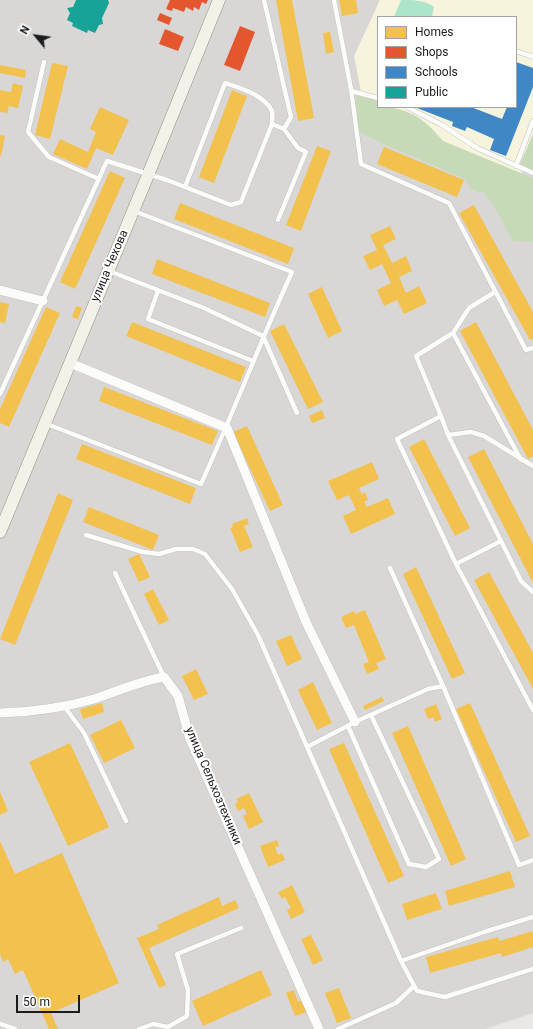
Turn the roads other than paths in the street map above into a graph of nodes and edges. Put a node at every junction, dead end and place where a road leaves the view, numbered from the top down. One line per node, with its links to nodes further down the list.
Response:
1 (219, 0): 15 (main road, улица Чехова)
2 (264, 0): 12 (lane)
3 (334, 0): 7 (lane)
4 (517, 51): 5 (lane)
5 (533, 57)
6 (44, 62): 16 (lane)
7 (351, 91): 8 (lane); 23 (lane)
8 (377, 98)
9 (407, 108): 13 (lane)
10 (533, 121): 13 (lane)
11 (272, 124): 12 (lane); 17 (lane); 17 (lane)
12 (284, 129): 19 (lane)
13 (516, 166): 14 (lane)
14 (533, 173)
15 (148, 174): 16 (lane); 17 (lane); 18 (main road, улица Чехова)
16 (99, 179): 24 (lane)
17 (185, 187)
18 (133, 210): 20 (main road, улица Чехова); 26 (lane)
19 (278, 220)
20 (107, 270): 22 (lane); 29 (main road, улица Чехова)
21 (0, 290): 24 (street)
22 (158, 291): 26 (lane); 28 (lane)
23 (495, 292): 25 (lane); 27 (lane)
24 (43, 301): 30 (lane)
25 (453, 333): 32 (lane); 36 (lane)
26 (263, 336): 28 (lane); 31 (lane)
27 (533, 348)
28 (253, 361): 34 (lane)
29 (70, 363): 33 (main road, улица Чехова); 34 (street)
30 (0, 394)
31 (297, 413)
32 (440, 416): 35 (lane); 41 (lane)
33 (45, 423): 34 (lane); 38 (main road, улица Чехова)
34 (227, 428): 51 (street)
35 (448, 435): 36 (lane); 40 (lane)
36 (521, 460): 37 (lane)
37 (533, 466)
38 (0, 532)
39 (86, 535): 52 (lane)
40 (501, 541): 41 (lane); 44 (lane)
41 (456, 564): 48 (lane)
42 (390, 568): 46 (lane)
43 (115, 573): 45 (lane)
44 (533, 592)
45 (164, 677): 47 (street); 63 (street, улица Сельхозтехники)
46 (443, 686): 50 (lane); 54 (lane)
47 (64, 706): 49 (street); 53 (lane)
48 (533, 710)
49 (0, 713)
50 (371, 715): 51 (lane); 51 (lane)
51 (352, 724): 52 (lane)
52 (307, 747): 57 (lane)
53 (126, 821)
54 (533, 860)
55 (533, 917): 57 (lane)
56 (241, 928): 62 (lane)
57 (401, 960): 59 (lane)
58 (533, 969): 59 (lane)
59 (414, 986): 64 (lane)
60 (0, 1024): 61 (lane)
61 (15, 1029)
62 (139, 1029)
63 (319, 1029)
64 (338, 1029)

